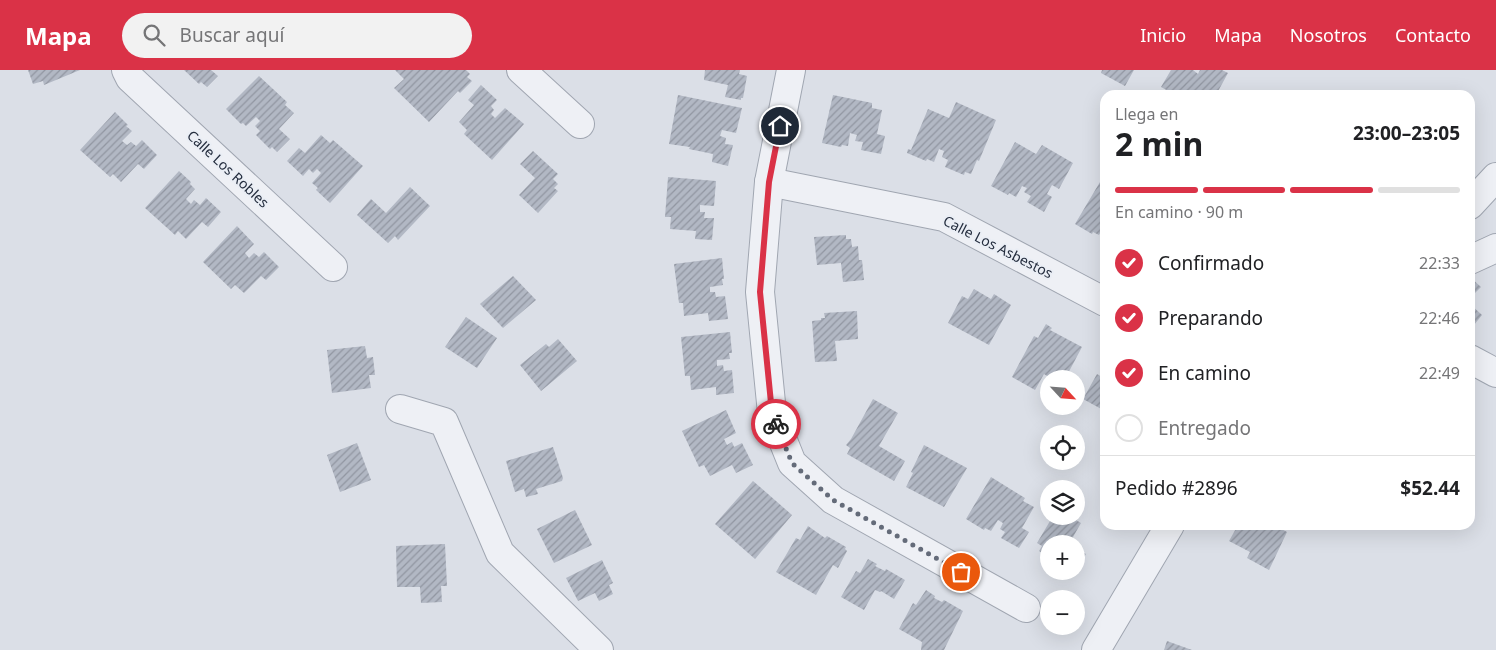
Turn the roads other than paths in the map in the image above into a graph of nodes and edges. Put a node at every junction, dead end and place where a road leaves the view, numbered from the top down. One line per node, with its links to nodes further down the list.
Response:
1 (126, 70): 10 (street, Calle Los Robles)
2 (522, 70): 4 (street)
3 (791, 70): 6 (street)
4 (580, 124)
5 (1496, 177): 7 (street)
6 (769, 182): 11 (street, Calle Los Asbestos); 16 (street)
7 (1475, 200)
8 (1496, 248): 9 (street)
9 (1475, 258)
10 (333, 267)
11 (1100, 299)
12 (1475, 361): 13 (street)
13 (1496, 373)
14 (400, 409): 17 (street)
15 (1167, 530): 18 (street)
16 (1026, 608)
17 (599, 650)
18 (1096, 650)

